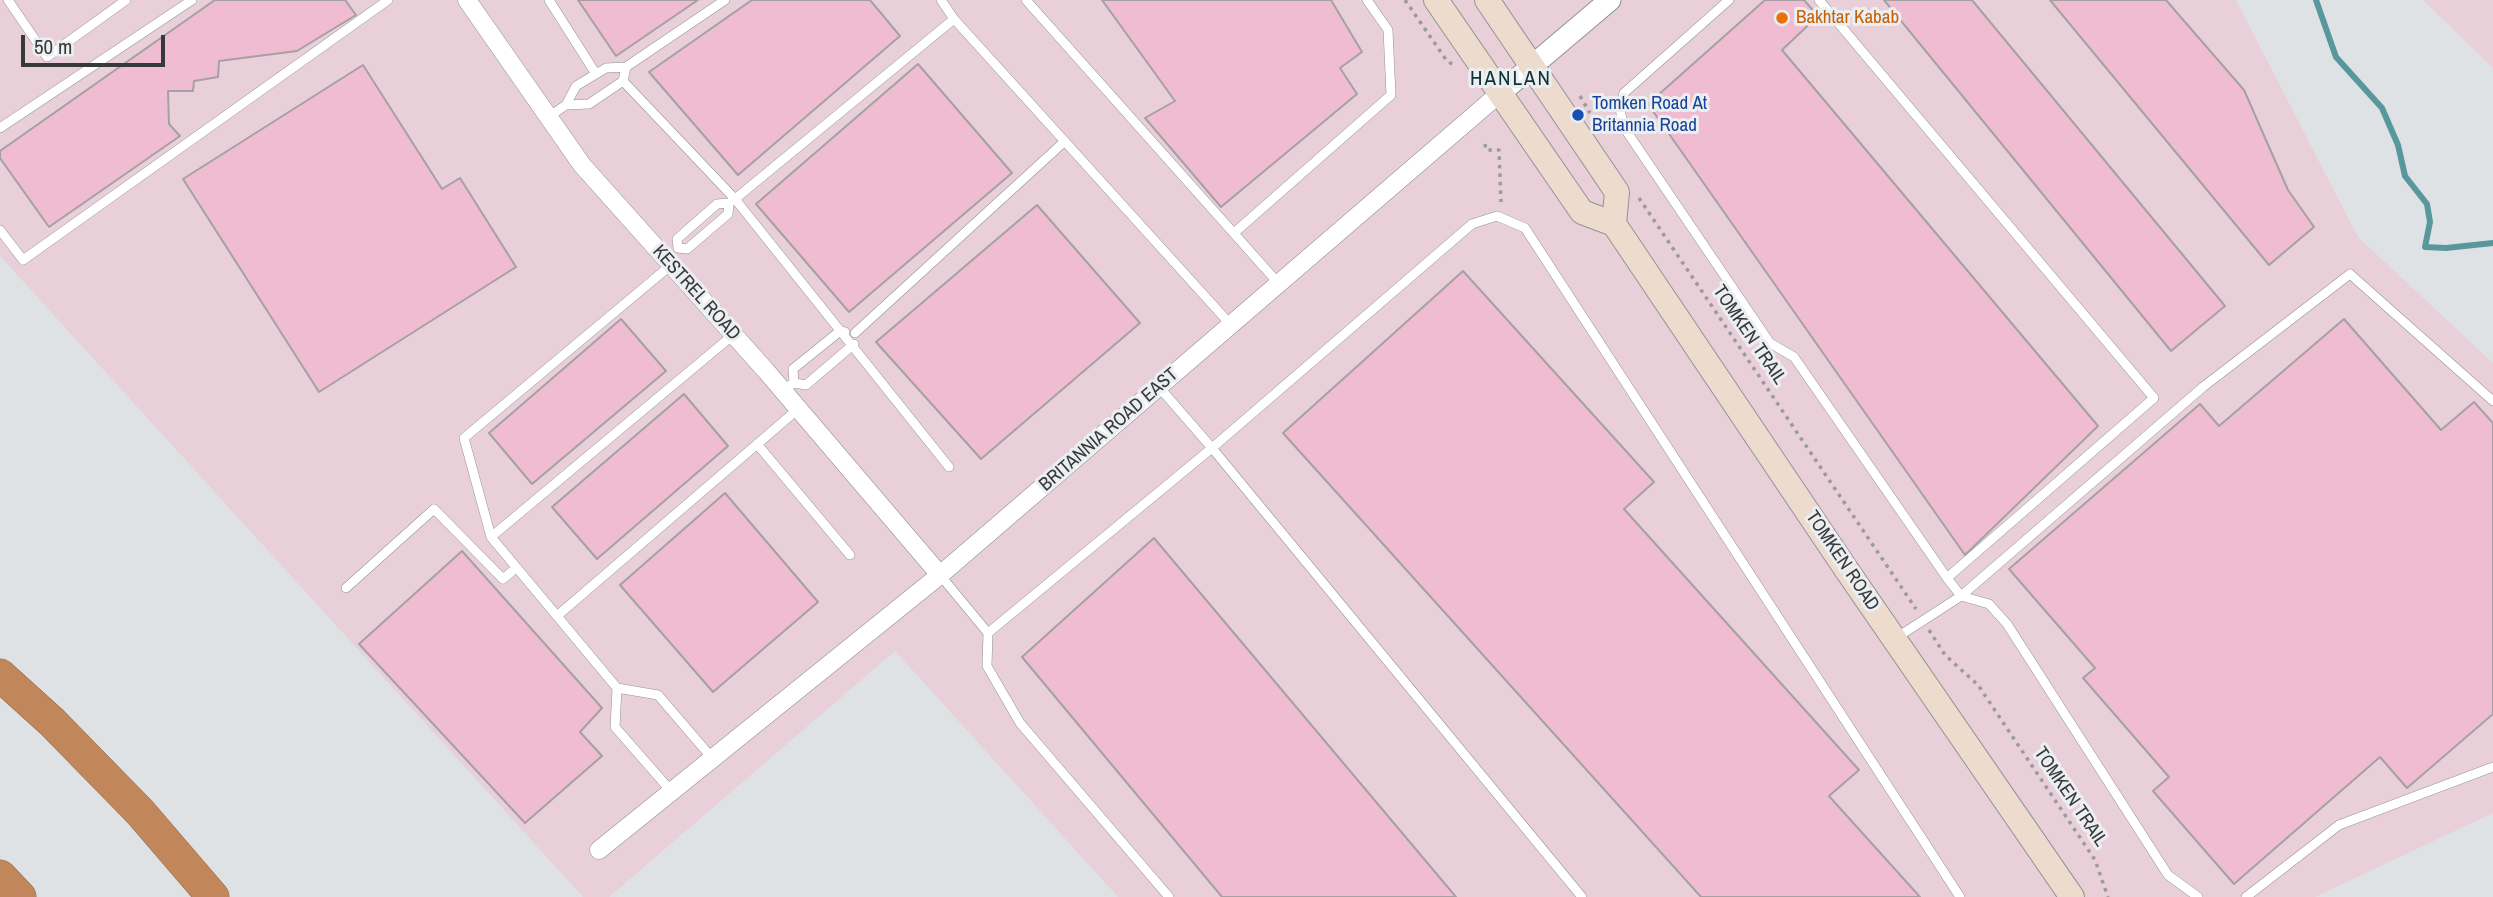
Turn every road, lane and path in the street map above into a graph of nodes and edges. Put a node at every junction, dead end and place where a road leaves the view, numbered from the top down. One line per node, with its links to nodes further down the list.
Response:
1 (8, 0): 2 (lane)
2 (126, 0)
3 (192, 0): 28 (lane)
4 (388, 0): 35 (lane)
5 (549, 0): 21 (lane)
6 (725, 0): 18 (lane)
7 (941, 0): 17 (lane)
8 (1367, 0): 36 (lane)
9 (1405, 0): 19 (path)
10 (1436, 0): 24 (main road)
11 (1488, 0): 20 (main road)
12 (1610, 0): 20 (street, BRITANNIA ROAD EAST)
13 (1729, 0): 55 (lane)
14 (1819, 0): 55 (lane)
15 (1027, 1): 36 (lane)
16 (473, 4): 26 (street, KESTREL ROAD)
17 (954, 19): 29 (lane); 32 (lane)
18 (626, 67): 21 (lane); 22 (lane)
19 (1456, 67)
20 (1533, 67): 24 (street, BRITANNIA ROAD EAST); 34 (main road)
21 (596, 74): 25 (lane)
22 (623, 81): 25 (lane); 32 (lane)
23 (1575, 88): 27 (path)
24 (1499, 94): 34 (main road); 38 (street, BRITANNIA ROAD EAST)
25 (566, 105): 26 (lane)
26 (548, 117): 37 (street, KESTREL ROAD)
27 (1591, 120)
28 (0, 128)
29 (1065, 141): 39 (lane); 41 (lane)
30 (1485, 144): 33 (path)
31 (1639, 198): 57 (path, TOMKEN TRAIL)
32 (732, 201): 37 (lane); 37 (lane); 40 (lane)
33 (1497, 216): 49 (lane); 74 (lane)
34 (1614, 224): 61 (main road, TOMKEN ROAD)
35 (0, 230)
36 (1234, 233): 38 (lane)
37 (671, 257): 42 (street, KESTREL ROAD); 51 (lane)
38 (1279, 284): 39 (street, BRITANNIA ROAD EAST)
39 (1231, 325): 45 (street, BRITANNIA ROAD EAST)
40 (841, 331): 41 (lane); 43 (lane); 44 (lane)
41 (855, 333): 43 (lane)
42 (733, 334): 44 (street, KESTREL ROAD); 51 (lane)
43 (852, 346): 44 (lane); 50 (lane)
44 (788, 386): 47 (street, KESTREL ROAD)
45 (1159, 387): 49 (lane); 54 (street, BRITANNIA ROAD EAST)
46 (2493, 401): 58 (lane)
47 (798, 409): 48 (lane); 54 (street, KESTREL ROAD)
48 (757, 444): 52 (lane); 59 (lane)
49 (1212, 448): 60 (lane); 73 (lane)
50 (949, 467)
51 (491, 537): 53 (lane)
52 (850, 555)
53 (516, 568): 56 (lane); 59 (lane)
54 (940, 575): 60 (lane); 65 (street, BRITANNIA ROAD EAST)
55 (1947, 578): 58 (lane)
56 (346, 588)
57 (1907, 595)
58 (1961, 596): 61 (lane); 77 (lane)
59 (557, 616): 64 (lane)
60 (988, 634): 72 (lane)
61 (1894, 639): 75 (main road, TOMKEN ROAD)
62 (1945, 655): 76 (path, TOMKEN TRAIL)
63 (0, 675): 71 (highway)
64 (617, 688): 65 (lane); 67 (lane)
65 (712, 758): 67 (street, BRITANNIA ROAD EAST)
66 (2493, 767): 78 (lane)
67 (671, 791): 68 (street, BRITANNIA ROAD EAST)
68 (599, 850)
69 (0, 876): 70 (highway)
70 (20, 897)
71 (213, 897)
72 (1169, 897)
73 (1582, 897)
74 (1960, 897)
75 (2072, 897)
76 (2108, 897)
77 (2198, 897)
78 (2246, 897)

